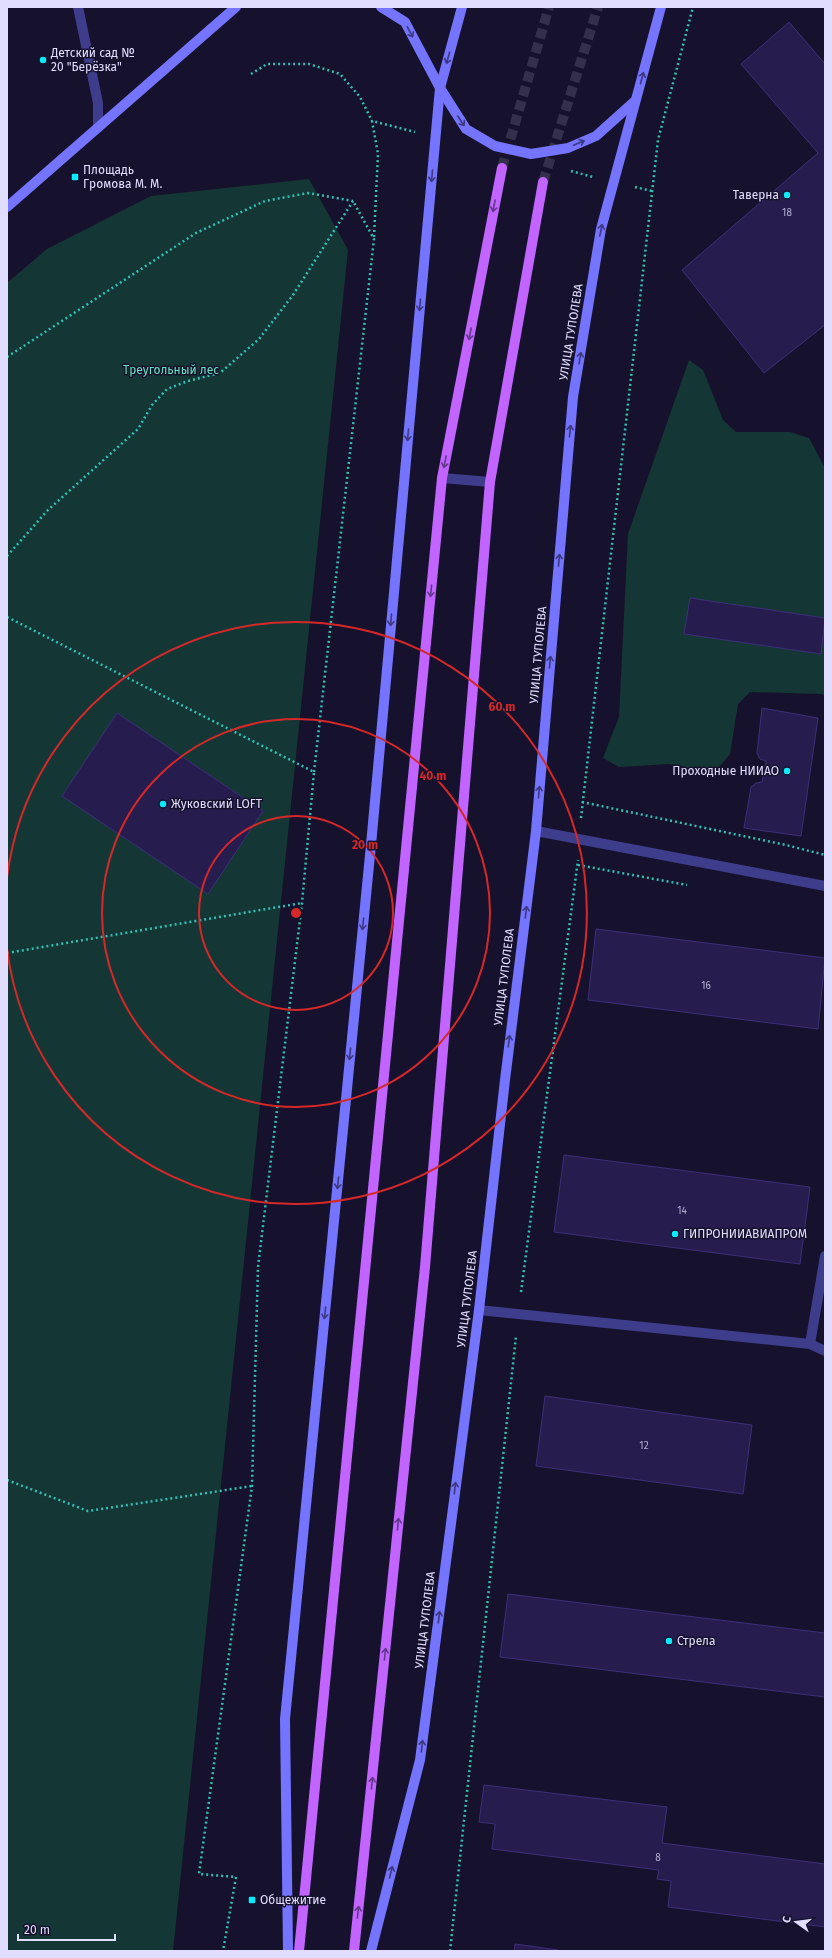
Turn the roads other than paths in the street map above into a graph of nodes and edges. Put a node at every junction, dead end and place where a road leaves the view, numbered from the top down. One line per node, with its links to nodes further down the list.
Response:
1 (78, 7): 8 (street)
2 (236, 7): 8 (main road)
3 (381, 7): 6 (main road, one-way to 6)
4 (462, 7): 6 (main road, one-way to 6)
5 (661, 7): 7 (main road, УЛИЦА ТУПОЛЕВА, one-way to 5)
6 (440, 88): 7 (main road, one-way to 7); 20 (main road, one-way to 20)
7 (636, 101): 14 (main road, УЛИЦА ТУПОЛЕВА, one-way to 7)
8 (98, 128): 11 (main road)
9 (502, 168): 12 (main road, one-way to 12)
10 (543, 182): 13 (main road)
11 (7, 207)
12 (442, 478): 13 (street); 21 (main road, one-way to 21)
13 (490, 482): 22 (main road, one-way to 13)
14 (536, 831): 15 (street); 17 (main road, УЛИЦА ТУПОЛЕВА, one-way to 14)
15 (825, 886)
16 (825, 1256): 18 (street)
17 (479, 1310): 18 (street); 23 (main road, УЛИЦА ТУПОЛЕВА, one-way to 17)
18 (810, 1344): 19 (street)
19 (825, 1351)
20 (288, 1951)
21 (300, 1951)
22 (354, 1951)
23 (371, 1951)

